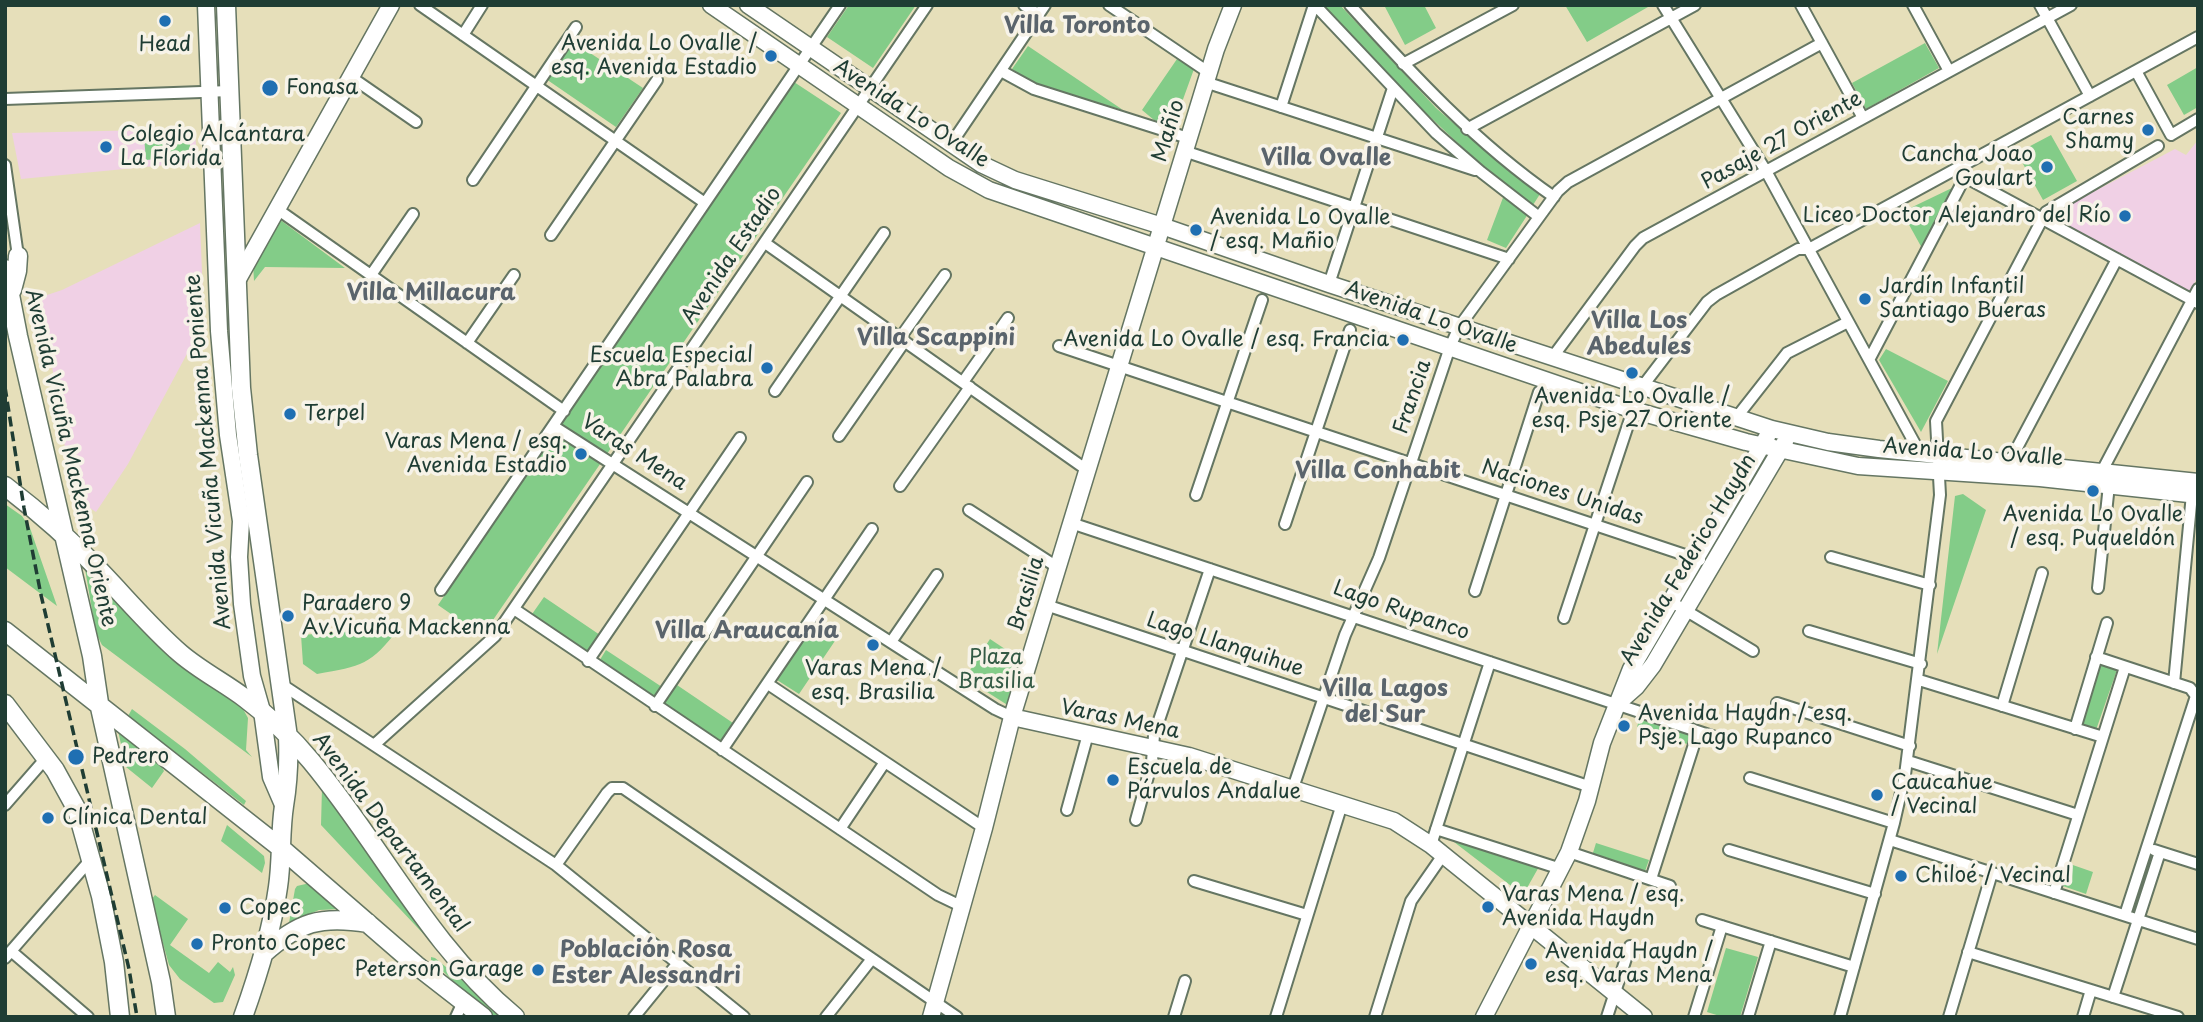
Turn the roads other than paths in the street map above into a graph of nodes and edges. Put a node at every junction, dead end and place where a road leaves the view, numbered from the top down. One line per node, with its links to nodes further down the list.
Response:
1 (205, 5): 44 (street, Avenida Vicuña Mackenna Poniente)
2 (226, 5): 43 (main road, Avenida Vicuña Mackenna Poniente)
3 (391, 5): 38 (street)
4 (420, 5): 27 (street)
5 (482, 5): 27 (street)
6 (711, 5): 33 (street, Avenida Lo Ovalle)
7 (748, 5): 30 (street, Avenida Lo Ovalle)
8 (840, 5): 30 (street)
9 (927, 5): 41 (street, Avenida Estadio)
10 (1024, 5): 23 (street)
11 (1110, 5): 37 (street)
12 (1223, 5): 31 (street, Mañío)
13 (1233, 5): 31 (street, Mañío)
14 (1315, 5): 42 (street); 49 (street)
15 (1350, 5): 32 (street)
16 (1513, 5): 32 (street)
17 (1663, 5): 24 (street)
18 (1695, 5): 24 (street)
19 (1801, 5): 29 (street)
20 (1913, 5): 35 (street)
21 (2040, 5): 25 (street)
22 (2071, 5): 25 (street, Pasaje 27 Oriente)
23 (1042, 10): 34 (street)
24 (1671, 18): 46 (street); 53 (street)
25 (2047, 18): 35 (street, Pasaje 27 Oriente); 45 (street)
26 (576, 27): 40 (street)
27 (463, 35): 40 (street)
28 (2198, 37): 36 (street)
29 (1822, 44): 46 (street, Francia); 50 (street)
30 (811, 48): 33 (street); 41 (street, Avenida Lo Ovalle)
31 (1216, 48): 37 (street, Mañío)
32 (1403, 64): 53 (street)
33 (799, 66): 48 (street, Avenida Lo Ovalle); 65 (street)
34 (1001, 71): 56 (street); 57 (street)
35 (1949, 71): 50 (street, Pasaje 27 Oriente)
36 (2136, 71): 45 (street); 51 (street)
37 (1207, 77): 49 (street); 57 (street, Mañío)
38 (351, 78): 52 (street); 67 (street)
39 (657, 80): 55 (street)
40 (537, 86): 55 (street); 63 (street)
41 (870, 88): 48 (street, Avenida Estadio); 56 (street, Avenida Lo Ovalle)
42 (1393, 88): 54 (street); 61 (street)
43 (230, 91): 44 (street); 84 (main road, Avenida Vicuña Mackenna Poniente)
44 (210, 92): 47 (street); 181 (street, Avenida Vicuña Mackenna Poniente)
45 (2090, 96): 62 (street)
46 (1722, 98): 60 (street); 64 (street, Francia)
47 (5, 99)
48 (858, 105): 74 (street, Avenida Estadio); 75 (street, Avenida Lo Ovalle)
49 (1281, 107): 54 (street)
50 (1863, 118): 60 (street, Pasaje 27 Oriente)
51 (2198, 119)
52 (416, 122)
53 (1467, 129): 64 (street)
54 (1377, 138): 61 (street); 66 (street)
55 (616, 141): 65 (street); 73 (street)
56 (951, 144): 71 (street, Avenida Lo Ovalle)
57 (1186, 145): 66 (street); 71 (street, Mañío)
58 (2158, 146): 70 (street)
59 (5, 165): 77 (street)
60 (1766, 171): 76 (street); 99 (street, Pasaje 27 Oriente)
61 (1481, 172): 69 (street)
62 (1962, 172): 70 (street); 76 (street); 100 (street)
63 (473, 180)
64 (1554, 197): 69 (street, Francia)
65 (705, 203): 108 (street)
66 (1354, 208): 78 (street); 85 (street)
67 (276, 209): 81 (street); 84 (street)
68 (413, 214): 81 (street)
69 (1539, 217): 78 (street, Francia)
70 (2042, 218): 79 (street); 122 (street)
71 (1162, 226): 75 (street, Brasilia); 85 (street, Avenida Lo Ovalle)
72 (884, 233): 88 (street)
73 (551, 235)
74 (765, 243): 88 (street); 121 (street, Avenida Estadio)
75 (1156, 246): 98 (street, Avenida Lo Ovalle); 101 (street, Brasilia)
76 (1809, 249): 92 (street); 103 (street)
77 (18, 256): 87 (main road)
78 (1509, 259): 93 (street, Francia)
79 (2117, 259): 90 (street); 120 (street)
80 (5, 269): 87 (main road, Avenida Vicuña Mackenna Oriente)
81 (370, 275): 96 (street)
82 (514, 275): 96 (street)
83 (945, 275): 95 (street)
84 (238, 279): 172 (main road, Avenida Vicuña Mackenna Poniente)
85 (1329, 284): 93 (street, Avenida Lo Ovalle)
86 (2198, 289): 90 (street)
87 (10, 295): 139 (main road, Avenida Vicuña Mackenna Oriente)
88 (840, 296): 95 (street); 104 (street)
89 (1262, 300): 106 (street)
90 (2195, 302): 124 (street)
91 (1008, 318): 102 (street)
92 (1848, 322): 100 (street); 109 (street)
93 (1459, 327): 98 (street, Francia); 99 (street, Avenida Lo Ovalle)
94 (1350, 330): 112 (street)
95 (902, 340): 102 (street); 114 (street)
96 (467, 343): 108 (street)
97 (1059, 346): 101 (street, Naciones Unidas)
98 (1450, 347): 107 (street, Avenida Lo Ovalle); 119 (street, Francia)
99 (1552, 358): 103 (street, Avenida Lo Ovalle)
100 (1868, 360): 118 (street)
101 (1120, 366): 106 (street, Naciones Unidas); 123 (street, Brasilia)
102 (966, 385): 123 (street); 128 (street)
103 (1642, 387): 109 (street, Avenida Lo Ovalle)
104 (775, 391)
105 (1539, 392): 129 (street)
106 (1227, 402): 112 (street, Naciones Unidas); 130 (street)
107 (1633, 410): 116 (street, Avenida Lo Ovalle); 137 (street)
108 (564, 411): 110 (street)
109 (1736, 418): 111 (street, Avenida Lo Ovalle)
110 (553, 426): 121 (street, Varas Mena); 150 (street)
111 (1772, 429): 113 (street, Avenida Lo Ovalle); 116 (street, Avenida Federico Haydn)
112 (1316, 431): 119 (street, Naciones Unidas); 136 (street)
113 (1790, 433): 117 (street, Avenida Federico Haydn); 118 (street, Avenida Lo Ovalle)
114 (839, 436)
115 (740, 438): 133 (street)
116 (1762, 446): 117 (street, Avenida Lo Ovalle); 131 (street, Avenida Federico Haydn)
117 (1781, 450): 122 (street, Avenida Lo Ovalle); 134 (street, Avenida Federico Haydn)
118 (1920, 454): 122 (street, Avenida Lo Ovalle)
119 (1411, 462): 129 (street, Naciones Unidas); 157 (street, Francia)
120 (2009, 463): 122 (street, Avenida Lo Ovalle); 124 (street, Avenida Lo Ovalle)
121 (613, 464): 133 (street, Varas Mena); 155 (street, Avenida Estadio)
122 (1939, 464): 124 (street, Avenida Lo Ovalle); 148 (street)
123 (1087, 470): 135 (street, Brasilia)
124 (2106, 478): 126 (street, Avenida Lo Ovalle); 149 (street)
125 (807, 482): 140 (street)
126 (2196, 485): 171 (street)
127 (5, 486): 139 (main road, Avenida Departamental)
128 (900, 486)
129 (1506, 494): 137 (street, Naciones Unidas); 151 (street)
130 (1196, 495)
131 (1728, 505): 134 (street); 142 (street, Avenida Federico Haydn)
132 (969, 510): 144 (street)
133 (689, 513): 140 (street, Varas Mena); 166 (street)
134 (1743, 514): 143 (street, Avenida Federico Haydn)
135 (1071, 523): 144 (street, Brasilia); 145 (street, Lago Rupanco)
136 (1285, 524)
137 (1595, 524): 142 (street, Naciones Unidas); 158 (street)
138 (872, 529): 152 (street)
139 (65, 537): 176 (main road, Avenida Vicuña Mackenna Oriente); 181 (main road, Avenida Departamental)
140 (757, 556): 152 (street, Varas Mena); 179 (street)
141 (1831, 557): 148 (street)
142 (1696, 558): 143 (street, Naciones Unidas); 153 (street, Avenida Federico Haydn)
143 (1712, 566): 156 (street, Avenida Federico Haydn)
144 (1057, 567): 154 (street, Brasilia)
145 (1210, 569): 157 (street, Lago Rupanco); 163 (street)
146 (2042, 573): 180 (street)
147 (937, 575): 162 (street)
148 (1930, 585): 168 (street)
149 (2098, 588)
150 (441, 590)
151 (1475, 591)
152 (824, 600): 162 (street, Varas Mena); 173 (street)
153 (1670, 601): 156 (street); 178 (street, Avenida Federico Haydn)
154 (1046, 605): 163 (street, Lago Llanquihue); 182 (street, Brasilia)
155 (514, 609): 166 (street); 190 (street, Avenida Estadio)
156 (1685, 611): 164 (street); 178 (street, Avenida Federico Haydn)
157 (1353, 616): 167 (street, Lago Rupanco); 174 (street, Francia)
158 (1564, 618)
159 (2106, 623): 165 (street)
160 (5, 631): 176 (main road)
161 (1809, 631): 168 (street)
162 (891, 642): 182 (street, Varas Mena)
163 (1182, 651): 174 (street, Lago Llanquihue); 192 (street)
164 (1753, 651)
165 (2096, 657): 169 (street); 183 (street)
166 (589, 661): 179 (street)
167 (1490, 662): 178 (street, Lago Rupanco); 189 (street)
168 (1921, 664): 170 (street)
169 (2125, 667): 171 (street); 187 (street)
170 (1919, 680): 180 (street); 191 (street)
171 (2174, 683): 211 (street)
172 (281, 684): 186 (main road, Avenida Vicuña Mackenna Poniente); 190 (street)
173 (768, 684): 193 (street); 196 (street)
174 (1324, 698): 189 (street, Lago Llanquihue); 199 (street, Francia)
175 (1777, 702): 191 (street)
176 (99, 703): 212 (main road); 253 (main road, Avenida Vicuña Mackenna Oriente)
177 (5, 704): 194 (main road)
178 (1617, 704): 184 (street, Lago Rupanco); 198 (street, Avenida Federico Haydn)
179 (656, 706): 193 (street)
180 (2002, 706): 183 (street)
181 (262, 711): 186 (main road, Avenida Departamental); 202 (street, Avenida Vicuña Mackenna Poniente)
182 (1012, 717): 185 (street, Varas Mena); 207 (street, Brasilia)
183 (2075, 729): 187 (street)
184 (1698, 732): 188 (street, Lago Rupanco); 222 (street)
185 (1088, 734): 192 (street, Varas Mena); 203 (street)
186 (288, 737): 202 (main road, Avenida Vicuña Mackenna Poniente); 256 (main road, Avenida Departamental)
187 (2103, 737): 204 (street)
188 (1718, 738)
189 (1463, 744): 198 (street, Lago Llanquihue); 209 (street)
190 (374, 745): 219 (street)
191 (1910, 746): 195 (street)
192 (1154, 747): 199 (street, Varas Mena); 205 (street)
193 (722, 750): 208 (street)
194 (46, 758): 201 (street); 217 (main road)
195 (1908, 761): 204 (street); 206 (street)
196 (885, 762): 207 (street); 208 (street)
197 (1750, 778): 206 (street)
198 (1591, 787): 215 (street, Avenida Federico Haydn)
199 (1293, 789): 200 (street, Varas Mena)
200 (1342, 804): 214 (street, Varas Mena); 228 (street)
201 (5, 805)
202 (284, 807): 212 (main road, Avenida Vicuña Mackenna Poniente)
203 (1067, 810)
204 (2078, 815): 225 (street)
205 (1136, 820)
206 (1894, 823): 210 (street)
207 (984, 828): 227 (street, Brasilia)
208 (840, 829): 227 (street)
209 (1436, 829): 214 (street); 220 (street)
210 (1890, 840): 221 (street); 226 (street)
211 (2147, 847): 216 (street); 229 (street)
212 (282, 849): 232 (main road); 239 (main road, Avenida Vicuña Mackenna Poniente)
213 (1729, 849): 226 (street)
214 (1437, 850): 233 (street, Varas Mena); 263 (street)
215 (1569, 852): 220 (street, Avenida Federico Haydn); 222 (street)
216 (2160, 852): 218 (street); 230 (street)
217 (92, 859): 240 (street); 252 (main road)
218 (2198, 863)
219 (556, 865): 241 (street); 242 (street)
220 (1560, 869): 233 (street, Avenida Federico Haydn)
221 (1992, 873): 225 (street); 238 (street)
222 (1651, 880): 224 (street)
223 (1194, 881): 228 (street)
224 (1670, 886)
225 (2054, 893): 229 (street)
226 (1875, 894): 243 (street)
227 (962, 907): 249 (street, Brasilia)
228 (1307, 915): 262 (street)
229 (2125, 915): 230 (street)
230 (2138, 919): 235 (street); 247 (street)
231 (1702, 920): 234 (street)
232 (368, 923): 239 (main road); 248 (main road)
233 (1531, 926): 246 (street, Varas Mena); 264 (street, Avenida Federico Haydn)
234 (1722, 926): 236 (street); 267 (street)
235 (2198, 939)
236 (1771, 941): 243 (street); 268 (street)
237 (1630, 946): 246 (street)
238 (1968, 952): 245 (street); 270 (street)
239 (263, 954): 254 (main road, Avenida Vicuña Mackenna Poniente)
240 (8, 955): 251 (street)
241 (871, 960): 249 (street); 259 (street)
242 (678, 963): 257 (street); 258 (street)
243 (1854, 967): 269 (street)
244 (1185, 981): 261 (street)
245 (2091, 990): 247 (street); 271 (street)
246 (1615, 993): 265 (street); 266 (street, Varas Mena)
247 (2113, 997): 250 (street)
248 (459, 1009): 255 (main road)
249 (934, 1010): 260 (street)
250 (2164, 1015): 272 (street)
251 (88, 1017)
252 (120, 1017)
253 (166, 1017)
254 (243, 1017)
255 (483, 1017)
256 (515, 1017)
257 (634, 1017)
258 (744, 1017)
259 (826, 1017)
260 (957, 1017)
261 (1174, 1017)
262 (1276, 1017)
263 (1375, 1017)
264 (1484, 1017)
265 (1607, 1017)
266 (1644, 1017)
267 (1694, 1017)
268 (1748, 1017)
269 (1840, 1017)
270 (1949, 1017)
271 (2083, 1017)
272 (2178, 1017)

